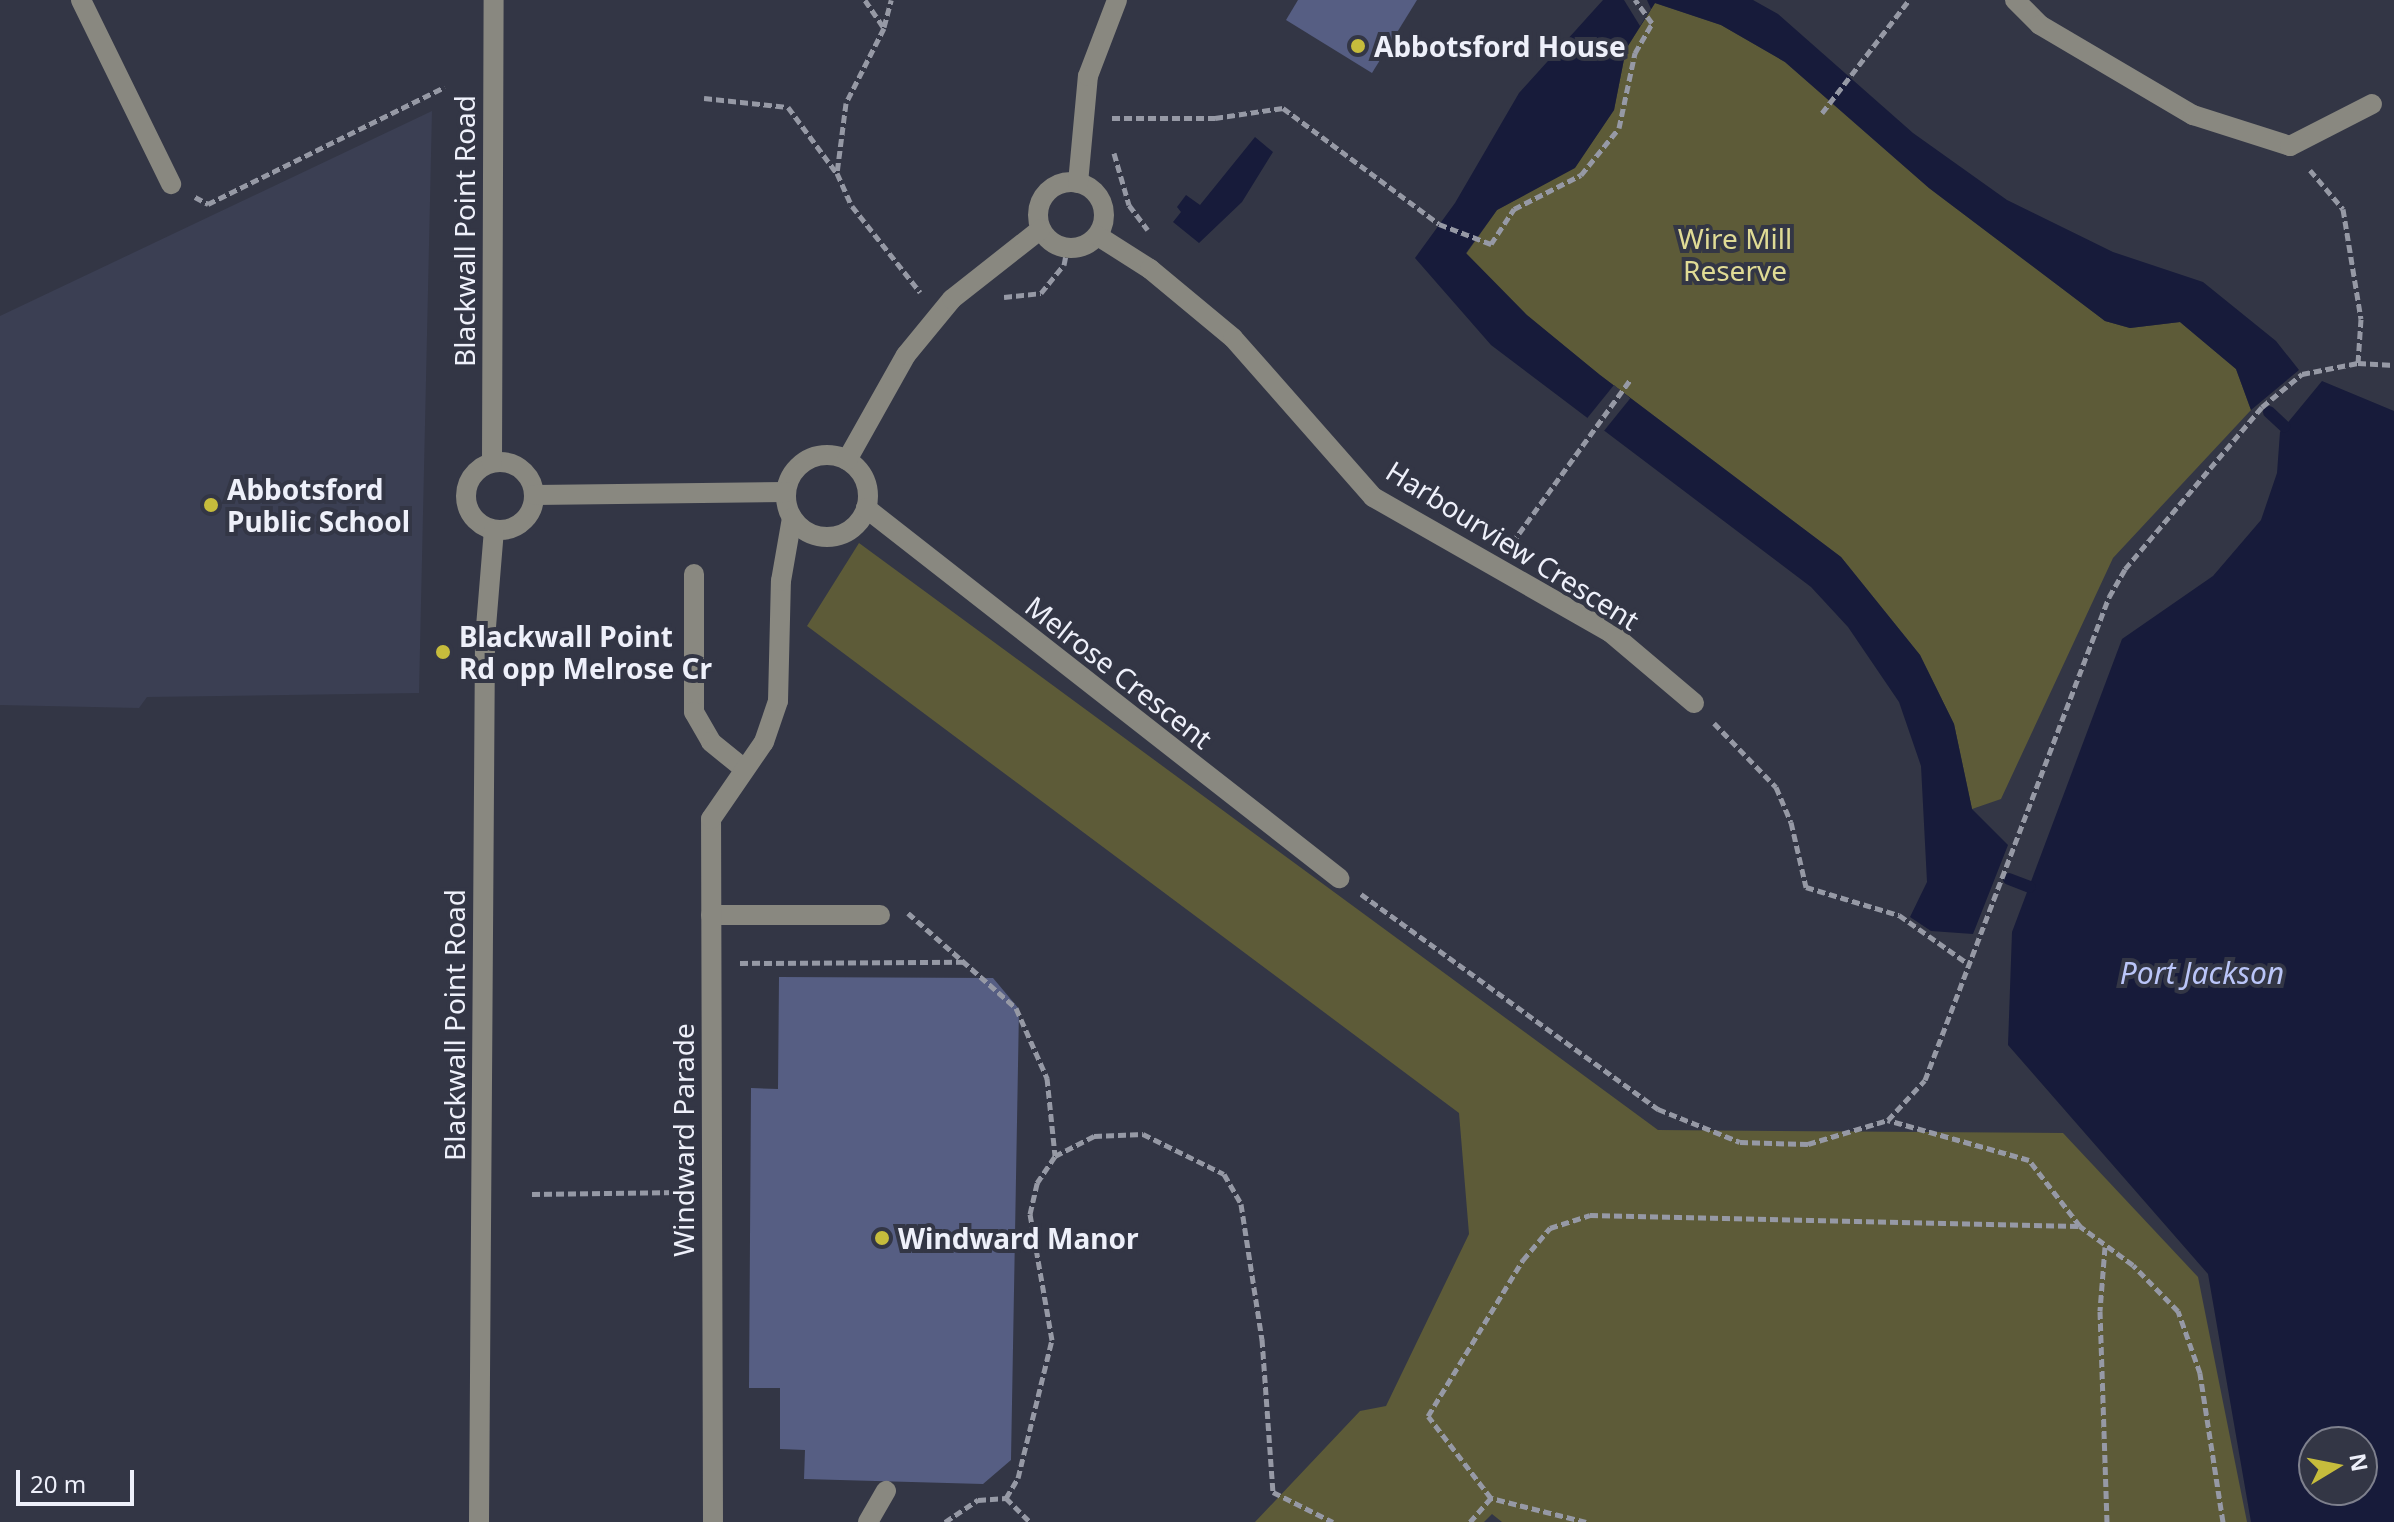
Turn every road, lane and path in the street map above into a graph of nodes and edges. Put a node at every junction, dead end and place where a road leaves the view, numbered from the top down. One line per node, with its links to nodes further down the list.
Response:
1 (81, 0): 21 (street)
2 (494, 0): 32 (street, Blackwall Point Road)
3 (865, 0): 9 (path)
4 (891, 0): 9 (path)
5 (1117, 0): 20 (street)
6 (1635, 0): 15 (path)
7 (1909, 0): 14 (path)
8 (2015, 0): 17 (street)
9 (884, 28): 19 (path)
10 (445, 87): 21 (path)
11 (704, 98): 19 (path)
12 (1116, 103): 15 (path)
13 (2372, 104): 17 (street)
14 (1822, 113)
15 (1112, 118): 16 (path)
16 (1113, 133)
17 (2290, 146): 28 (path)
18 (1114, 148): 24 (path)
19 (837, 173): 26 (path)
20 (1078, 183): 22 (street); 23 (street)
21 (171, 184)
22 (1041, 229): 25 (street); 31 (street)
23 (1098, 236): 25 (street); 40 (street, Harbourview Crescent)
24 (1153, 236)
25 (1067, 249): 27 (path)
26 (925, 298)
27 (996, 298)
28 (2358, 363): 29 (path); 50 (path)
29 (2394, 365)
30 (1630, 380): 39 (path)
31 (847, 460): 33 (street); 35 (street)
32 (492, 462): 34 (street); 37 (street)
33 (786, 492): 34 (street); 36 (street)
34 (535, 495): 37 (street)
35 (866, 508): 36 (street); 44 (street, Melrose Crescent)
36 (792, 518): 43 (street, Windward Parade)
37 (494, 530): 60 (street, Blackwall Point Road)
38 (1498, 538): 39 (path)
39 (1511, 545): 40 (path)
40 (1498, 564): 42 (street, Harbourview Crescent)
41 (694, 574): 43 (street)
42 (1694, 703): 50 (path)
43 (743, 768): 46 (street, Windward Parade)
44 (1339, 878): 51 (path)
45 (900, 907): 48 (path)
46 (711, 915): 47 (street); 49 (street, Windward Parade)
47 (880, 915)
48 (967, 962): 49 (path); 52 (path)
49 (711, 963): 53 (street, Windward Parade)
50 (1970, 965): 51 (path)
51 (1888, 1120): 55 (path)
52 (1055, 1156): 58 (path); 65 (path)
53 (711, 1191): 54 (path); 61 (street, Windward Parade)
54 (532, 1194)
55 (2080, 1226): 56 (path); 59 (path)
56 (2105, 1246): 68 (path); 69 (path)
57 (886, 1491): 62 (street)
58 (1006, 1498): 63 (path); 64 (path)
59 (1491, 1498): 66 (path); 67 (path)
60 (479, 1522)
61 (713, 1522)
62 (868, 1522)
63 (945, 1522)
64 (1030, 1522)
65 (1333, 1522)
66 (1470, 1522)
67 (1586, 1522)
68 (2107, 1522)
69 (2223, 1522)

